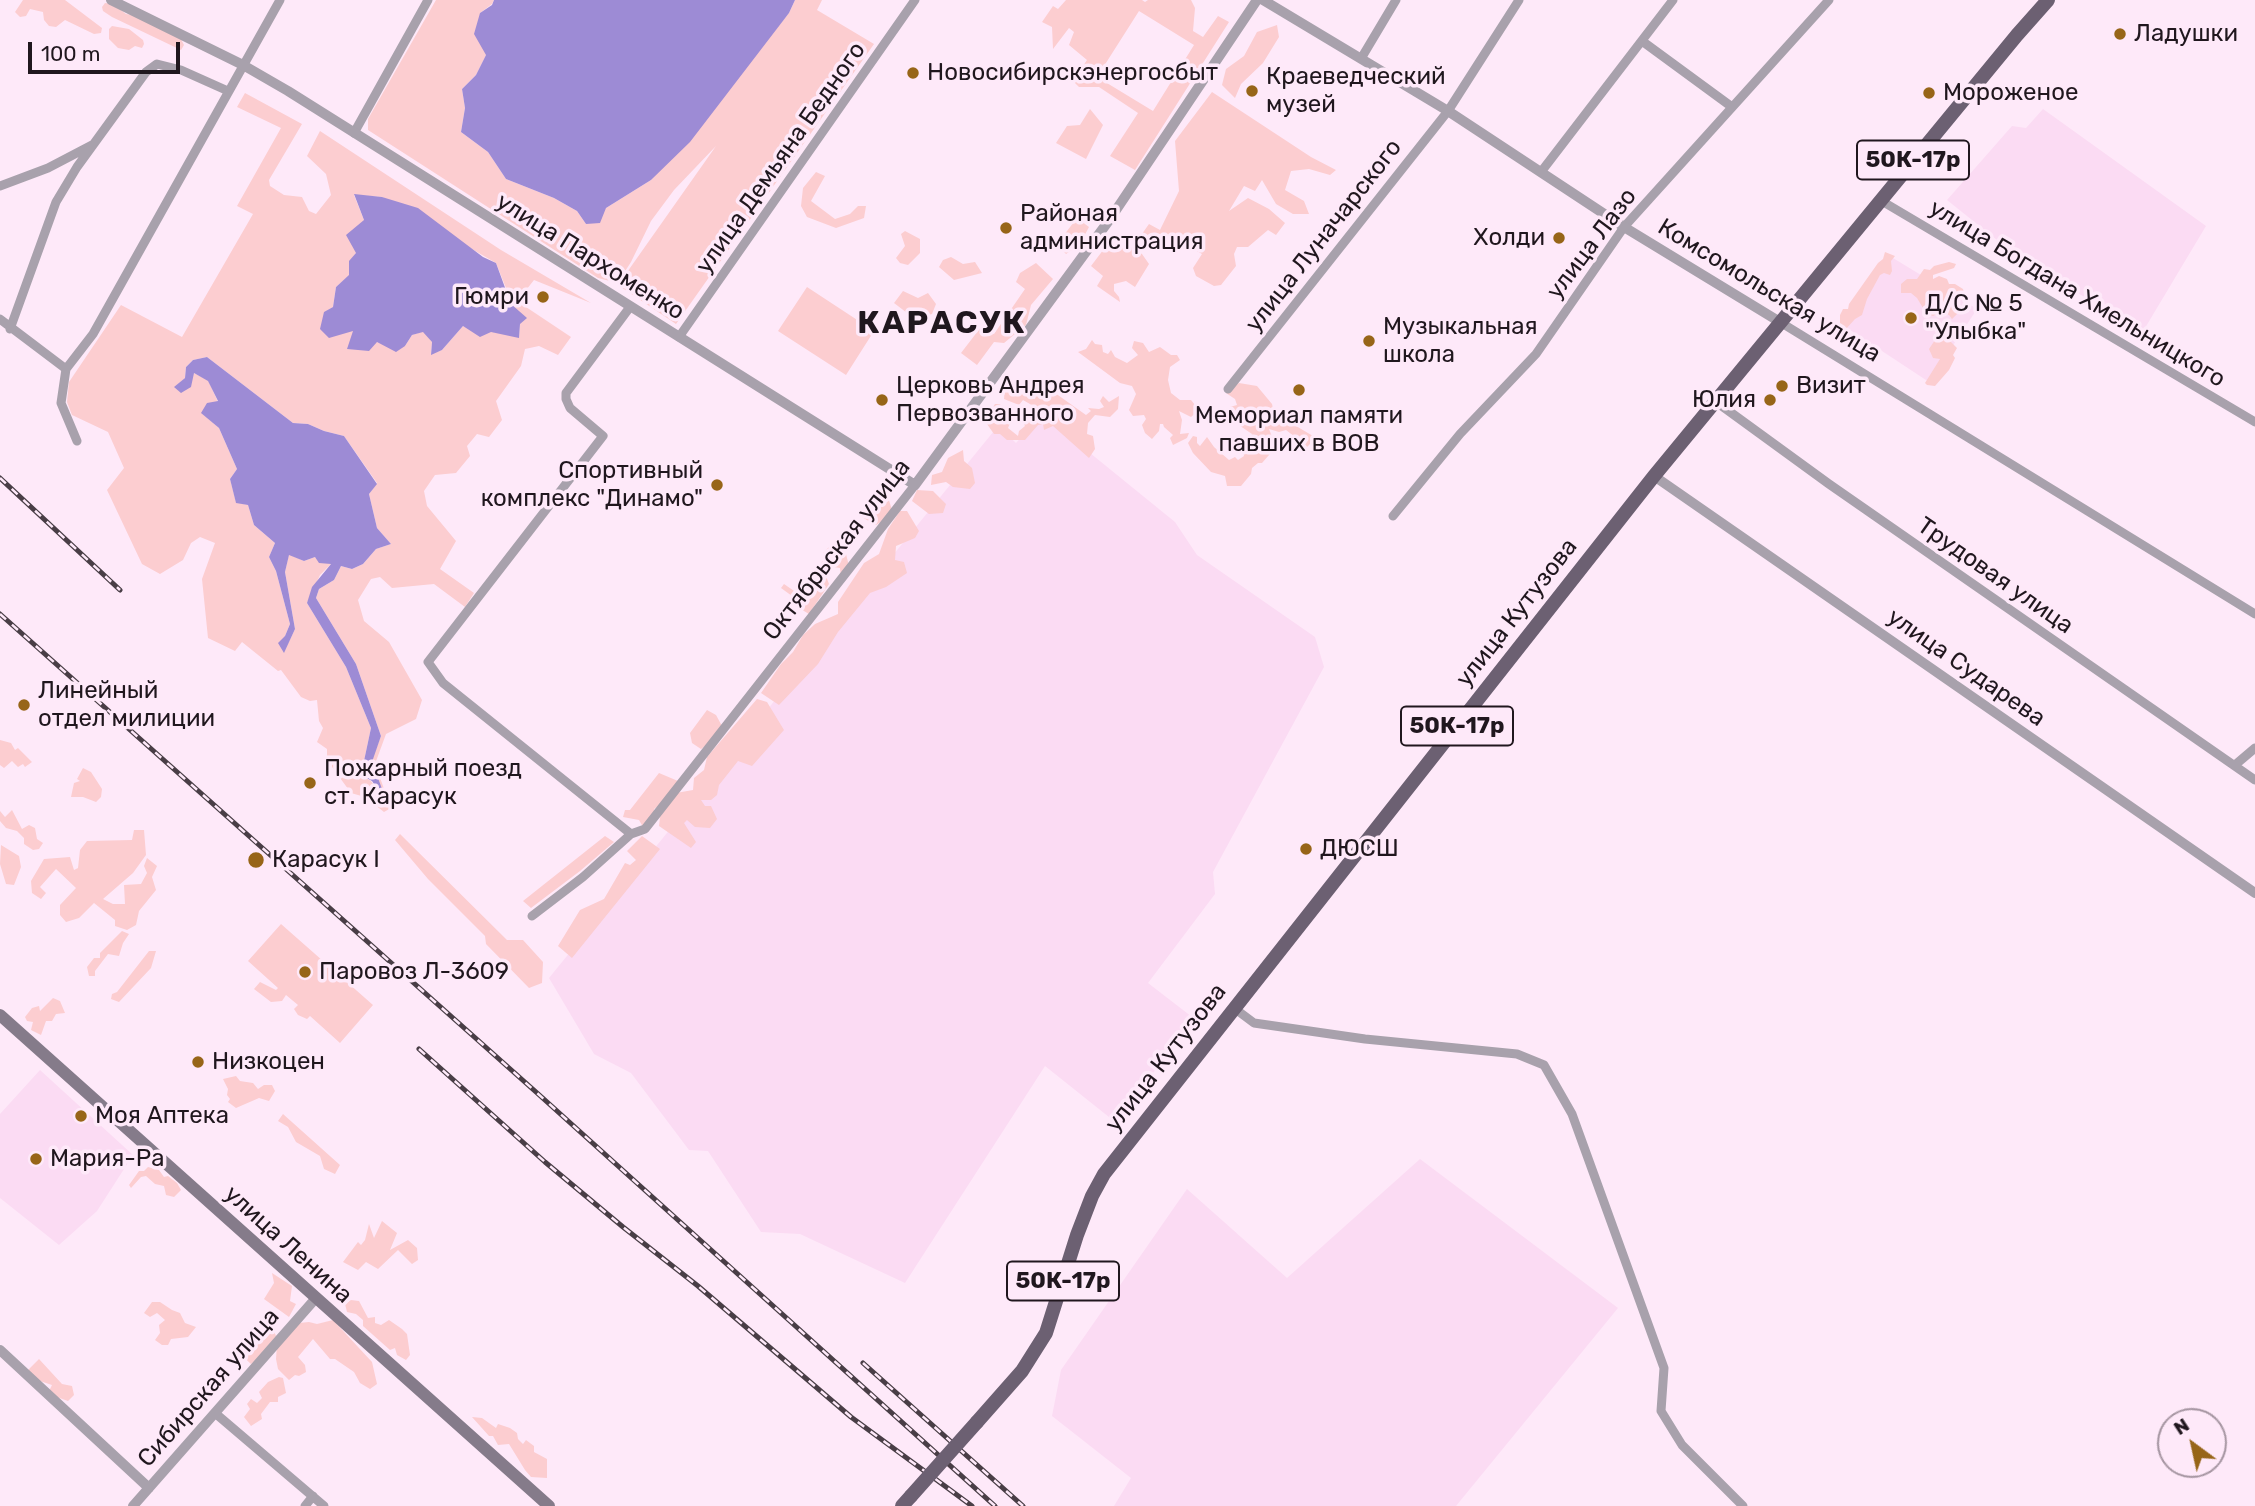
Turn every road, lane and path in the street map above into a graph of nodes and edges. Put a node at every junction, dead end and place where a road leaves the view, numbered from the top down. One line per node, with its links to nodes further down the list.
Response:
1 (111, 0): 14 (street, улица Пархоменко)
2 (281, 0): 14 (street)
3 (428, 0): 18 (street)
4 (915, 0): 28 (street, улица Демьяна Бедного)
5 (1257, 0): 35 (street, Октябрьская улица)
6 (1263, 0): 13 (street, Комсомольская улица)
7 (1396, 0): 13 (street)
8 (1519, 0): 17 (street, улица Луначарского)
9 (1673, 0): 12 (street)
10 (1829, 0): 16 (street, улица Лазо)
11 (2048, 0): 22 (main road, улица Кутузова / 50К-17р)
12 (1642, 41): 16 (street); 20 (street)
13 (1362, 57): 17 (street, Комсомольская улица)
14 (243, 65): 15 (street); 18 (street, улица Пархоменко)
15 (228, 91): 19 (street); 29 (street)
16 (1732, 107): 23 (street, улица Лазо)
17 (1448, 111): 20 (street, Комсомольская улица); 30 (street, улица Луначарского)
18 (354, 133): 24 (street, улица Пархоменко)
19 (94, 144): 21 (street); 27 (street)
20 (1541, 172): 23 (street, Комсомольская улица)
21 (0, 186)
22 (1880, 200): 26 (main road, улица Кутузова / 50К-17р); 32 (street, улица Богдана Хмельницкого)
23 (1624, 227): 26 (street, Комсомольская улица); 36 (street, улица Лазо)
24 (630, 307): 28 (street, улица Пархоменко); 41 (street)
25 (0, 319): 27 (street)
26 (1780, 323): 31 (main road, улица Кутузова / 50К-17р); 37 (street, Комсомольская улица)
27 (10, 329): 29 (street)
28 (679, 337): 35 (street, улица Пархоменко)
29 (66, 369): 33 (street)
30 (1228, 389)
31 (1716, 401): 34 (main road, улица Кутузова / 50К-17р); 39 (street, Трудовая улица)
32 (2255, 422)
33 (78, 441)
34 (1654, 476): 42 (street, улица Сударева); 44 (main road, улица Кутузова / 50К-17р)
35 (915, 485): 41 (street, Октябрьская улица)
36 (1393, 516)
37 (2255, 614)
38 (2255, 748): 39 (street)
39 (2235, 765): 40 (street, Трудовая улица)
40 (2255, 780)
41 (631, 834): 43 (street, Октябрьская улица)
42 (2255, 893)
43 (532, 916)
44 (1234, 1008): 51 (main road, улица Кутузова / 50К-17р, bridge); 56 (street)
45 (0, 1015): 46 (main road, улица Ленина)
46 (316, 1298): 48 (street, Сибирская улица); 55 (main road, улица Ленина)
47 (0, 1350): 49 (street)
48 (215, 1413): 49 (street, Сибирская улица); 50 (street)
49 (149, 1488): 52 (street, Сибирская улица)
50 (313, 1496): 53 (street); 54 (street)
51 (906, 1501)
52 (133, 1506)
53 (305, 1506)
54 (324, 1506)
55 (549, 1506)
56 (1742, 1506)

